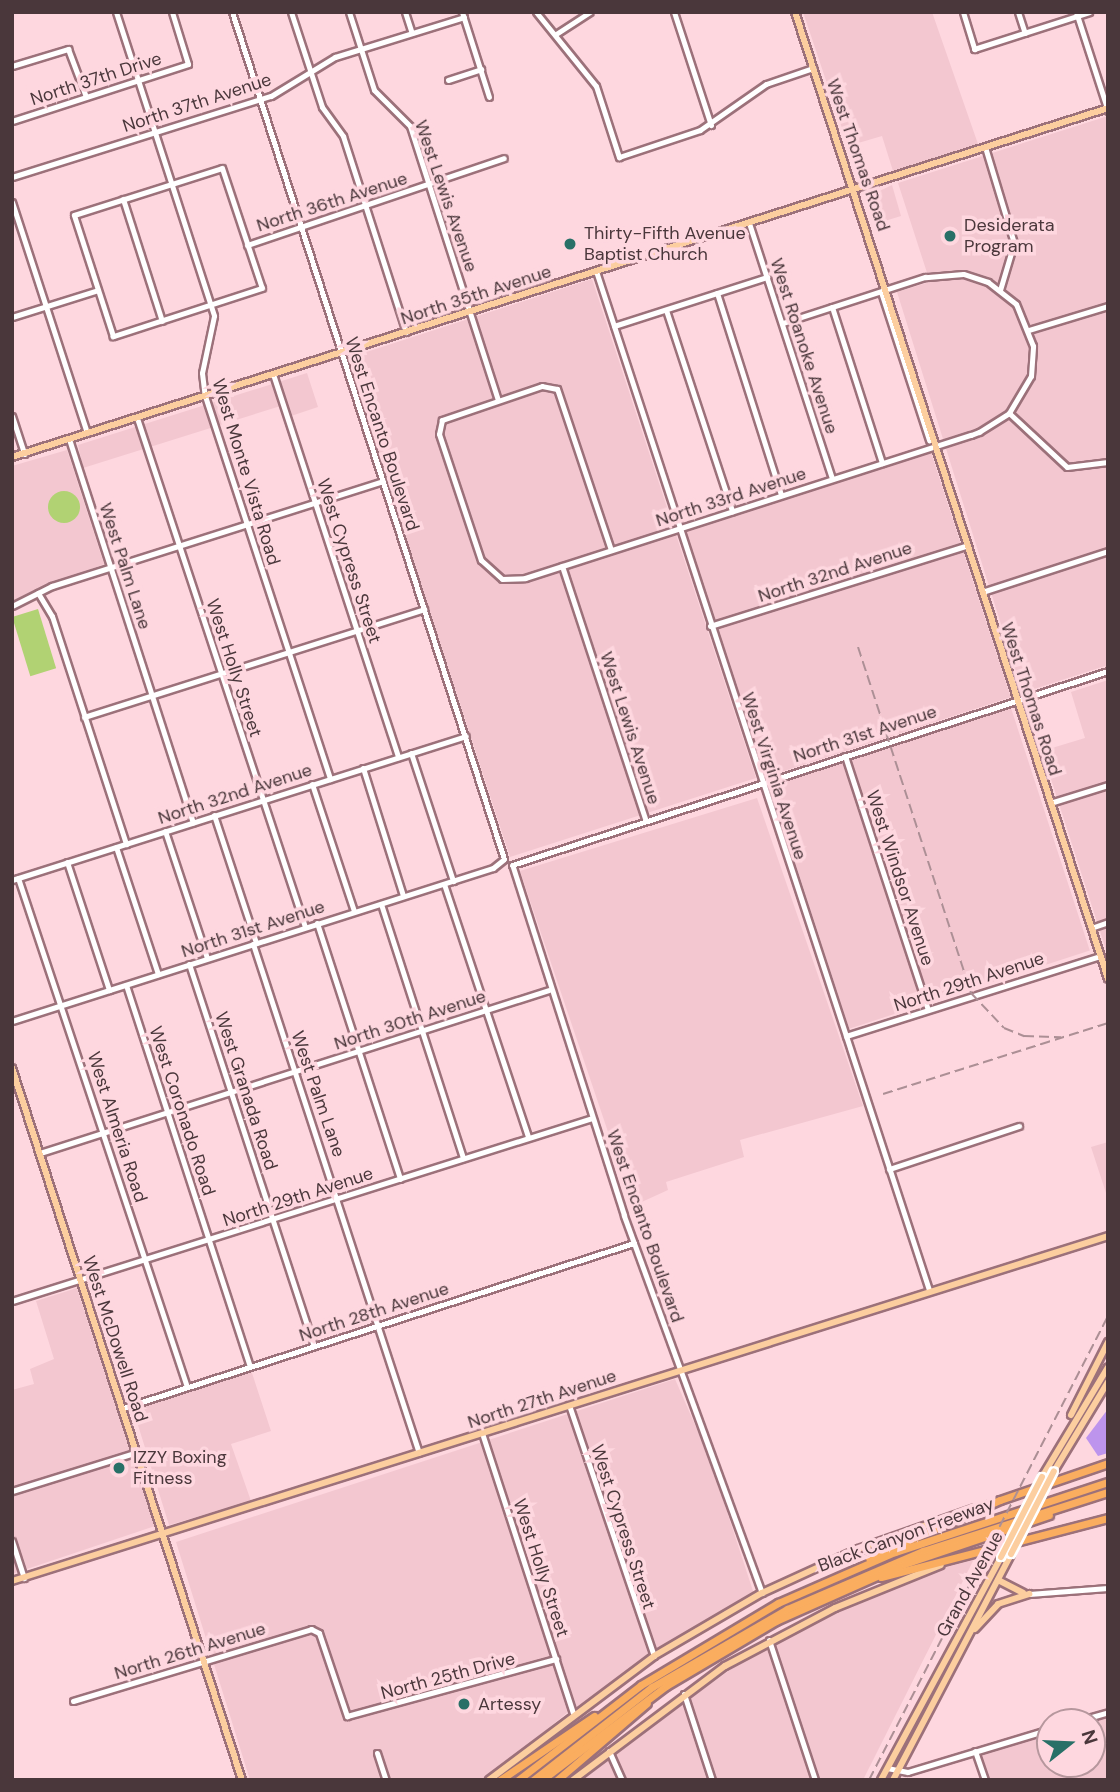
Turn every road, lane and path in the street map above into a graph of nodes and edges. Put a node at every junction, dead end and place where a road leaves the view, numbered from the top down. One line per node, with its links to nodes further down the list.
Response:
1 (116, 12): 24 (street, West Monte Vista Road)
2 (172, 12): 24 (street, North 37th Drive)
3 (232, 12): 28 (street, West Encanto Boulevard)
4 (291, 12): 21 (street)
5 (349, 12): 19 (street, West Lewis Avenue)
6 (405, 12): 16 (street)
7 (536, 12): 18 (street)
8 (590, 12): 18 (street)
9 (674, 12): 31 (street)
10 (795, 12): 22 (main road, West Thomas Road)
11 (963, 12): 17 (street)
12 (1018, 12): 17 (street)
13 (1089, 12): 15 (street)
14 (463, 14): 16 (street, North 37th Avenue); 23 (street)
15 (1077, 14): 17 (street); 29 (street)
16 (412, 33): 19 (street, North 37th Avenue)
17 (1025, 33)
18 (556, 34): 31 (street)
19 (361, 50): 21 (street, North 37th Avenue); 37 (street, West Lewis Avenue)
20 (12, 66): 26 (street)
21 (310, 68): 28 (street, North 37th Avenue); 41 (street)
22 (813, 68): 31 (street); 38 (main road, West Thomas Road)
23 (481, 69): 25 (street); 27 (street)
24 (137, 80): 26 (street, North 37th Drive); 32 (street, West Monte Vista Road)
25 (448, 80)
26 (86, 96): 30 (street, North 37th Drive)
27 (489, 97)
28 (259, 100): 32 (street, North 37th Avenue); 43 (street, West Encanto Boulevard)
29 (1107, 109): 33 (main road, North 35th Avenue)
30 (12, 121)
31 (711, 125)
32 (155, 132): 35 (street, North 37th Avenue); 36 (street, West Monte Vista Road)
33 (985, 147): 38 (main road, North 35th Avenue); 49 (street)
34 (505, 158): 37 (street, North 36th Avenue)
35 (12, 177)
36 (171, 184): 39 (street); 44 (street); 51 (street, West Monte Vista Road)
37 (429, 186): 41 (street, North 36th Avenue); 56 (street, West Lewis Avenue)
38 (855, 189): 42 (main road, North 35th Avenue); 48 (main road, West Thomas Road)
39 (123, 199): 47 (street); 58 (street)
40 (12, 202): 52 (street)
41 (365, 206): 43 (street, North 36th Avenue); 62 (street)
42 (748, 223): 45 (main road, North 35th Avenue); 46 (street, West Roanoke Avenue)
43 (301, 227): 44 (street, North 36th Avenue); 63 (street, West Encanto Boulevard)
44 (247, 244): 51 (street)
45 (596, 271): 56 (main road, North 35th Avenue); 60 (street, West Virginia Avenue)
46 (767, 277): 50 (street); 59 (street, West Roanoke Avenue)
47 (98, 290): 52 (street); 58 (street)
48 (885, 290): 49 (street); 54 (street); 70 (main road, West Thomas Road); 71 (street, West Thomas Road)
49 (1000, 290): 61 (street)
50 (717, 293): 55 (street); 82 (street)
51 (211, 304): 58 (street); 65 (street, West Monte Vista Road)
52 (47, 306): 57 (street); 72 (street)
53 (1108, 306): 61 (street)
54 (832, 307): 59 (street); 79 (street)
55 (666, 310): 60 (street); 84 (street)
56 (469, 312): 62 (main road, North 35th Avenue); 66 (street, West Lewis Avenue)
57 (12, 317)
58 (162, 321)
59 (783, 323): 80 (street, West Roanoke Avenue)
60 (614, 326): 86 (street, West Virginia Avenue)
61 (1029, 330): 67 (street)
62 (406, 332): 63 (main road, North 35th Avenue)
63 (341, 352): 64 (main road, North 35th Avenue); 81 (street, West Encanto Boulevard)
64 (273, 374): 65 (main road, North 35th Avenue); 83 (street, West Cypress Street)
65 (205, 396): 69 (main road, North 35th Avenue); 85 (street, West Monte Vista Road)
66 (498, 400): 89 (street); 91 (street, North 33rd Avenue)
67 (1009, 413): 75 (street, North 33rd Avenue); 78 (street)
68 (12, 416): 76 (street)
69 (137, 418): 72 (main road, North 35th Avenue); 88 (street, West Holly Street)
70 (933, 426): 71 (street); 75 (main road, West Thomas Road)
71 (925, 429): 74 (street, West Thomas Road)
72 (88, 433): 73 (main road, North 35th Avenue)
73 (69, 439): 76 (main road, North 35th Avenue); 92 (street, West Palm Lane)
74 (929, 440)
75 (939, 444): 79 (street, North 33rd Avenue); 87 (main road, West Thomas Road)
76 (24, 454): 77 (main road, North 35th Avenue)
77 (12, 457)
78 (1108, 462)
79 (882, 463): 80 (street, North 33rd Avenue)
80 (832, 479): 82 (street, North 33rd Avenue)
81 (383, 481): 83 (street); 96 (street, West Encanto Boulevard)
82 (781, 495): 84 (street, North 33rd Avenue)
83 (315, 503): 85 (street); 98 (street, West Cypress Street)
84 (732, 511): 86 (street, North 33rd Avenue)
85 (247, 524): 88 (street); 99 (street, West Monte Vista Road)
86 (679, 528): 89 (street, North 33rd Avenue); 97 (street, West Virginia Avenue)
87 (968, 545): 93 (main road, West Thomas Road); 97 (street, North 32nd Avenue)
88 (179, 546): 92 (street); 101 (street, West Holly Street)
89 (611, 550): 91 (street, North 33rd Avenue)
90 (1108, 551): 93 (street)
91 (562, 566): 117 (street, West Lewis Avenue)
92 (110, 567): 94 (street); 102 (street, West Palm Lane)
93 (982, 592): 103 (main road, West Thomas Road)
94 (38, 593): 95 (street); 104 (street)
95 (12, 606)
96 (424, 608): 98 (street); 105 (street, West Encanto Boulevard)
97 (710, 626): 111 (street, West Virginia Avenue)
98 (356, 630): 99 (street); 108 (street, West Cypress Street)
99 (289, 652): 101 (street); 110 (street, West Monte Vista Road)
100 (1108, 671): 103 (street, North 31st Avenue)
101 (220, 673): 102 (street); 114 (street, West Holly Street)
102 (153, 695): 104 (street); 118 (street, West Palm Lane)
103 (1017, 700): 107 (street, North 31st Avenue); 115 (main road, West Thomas Road)
104 (84, 717): 120 (street)
105 (466, 736): 106 (street, North 32nd Avenue); 123 (street, West Encanto Boulevard)
106 (411, 753): 108 (street, North 32nd Avenue); 126 (street)
107 (845, 755): 111 (street, North 31st Avenue); 146 (street, West Windsor Avenue)
108 (398, 757): 109 (street, North 32nd Avenue)
109 (363, 768): 110 (street, North 32nd Avenue); 128 (street)
110 (330, 779): 112 (street, North 32nd Avenue)
111 (761, 782): 117 (street, North 31st Avenue); 149 (street, West Virginia Avenue)
112 (312, 784): 114 (street, North 32nd Avenue); 130 (street)
113 (1108, 785): 115 (street)
114 (263, 800): 116 (street, North 32nd Avenue); 133 (street, West Holly Street)
115 (1050, 803): 134 (main road, West Thomas Road)
116 (215, 815): 118 (street, North 32nd Avenue); 135 (street, West Palm Lane)
117 (645, 819): 124 (street, North 31st Avenue)
118 (194, 822): 119 (street, North 32nd Avenue)
119 (165, 831): 120 (street, North 32nd Avenue); 137 (street)
120 (126, 844): 121 (street, North 32nd Avenue)
121 (116, 847): 122 (street, North 32nd Avenue); 139 (street)
122 (67, 862): 125 (street, North 32nd Avenue); 142 (street)
123 (501, 863): 126 (street, North 31st Avenue)
124 (512, 865): 143 (street, West Encanto Boulevard)
125 (15, 879): 144 (street, West Almeria Road)
126 (453, 881): 127 (street, North 31st Avenue)
127 (444, 884): 128 (street, North 31st Avenue); 145 (street)
128 (403, 896): 129 (street, North 31st Avenue)
129 (381, 904): 130 (street, North 31st Avenue); 148 (street)
130 (354, 911): 132 (street, North 31st Avenue)
131 (1108, 922): 134 (street)
132 (317, 923): 133 (street, North 31st Avenue); 150 (street)
133 (305, 927): 135 (street, North 31st Avenue)
134 (1091, 928): 136 (main road, West Thomas Road)
135 (255, 943): 137 (street, North 31st Avenue); 152 (street, West Palm Lane)
136 (1100, 956): 140 (main road, West Thomas Road); 146 (street, North 29th Avenue)
137 (207, 958): 138 (street, North 31st Avenue)
138 (189, 964): 139 (street, North 31st Avenue); 153 (street, West Granada Road)
139 (158, 974): 141 (street, North 31st Avenue)
140 (1108, 979)
141 (126, 985): 142 (street, North 31st Avenue); 154 (street, West Coronado Road)
142 (109, 990): 144 (street, North 31st Avenue)
143 (550, 990): 145 (street, North 30th Avenue); 155 (street, West Encanto Boulevard)
144 (61, 1005): 147 (street, North 31st Avenue); 157 (street, West Almeria Road)
145 (486, 1010): 148 (street, North 30th Avenue); 158 (street)
146 (928, 1010): 149 (street, North 29th Avenue)
147 (12, 1021)
148 (422, 1031): 150 (street, North 30th Avenue); 160 (street)
149 (846, 1036): 161 (street, West Virginia Avenue)
150 (358, 1051): 152 (street, North 30th Avenue); 162 (street)
151 (12, 1068): 159 (main road, West McDowell Road)
152 (295, 1071): 153 (street, North 30th Avenue); 163 (street, West Palm Lane)
153 (232, 1092): 154 (street, North 30th Avenue); 164 (street, West Granada Road)
154 (168, 1112): 157 (street, North 30th Avenue); 166 (street, West Coronado Road)
155 (592, 1118): 158 (street, North 29th Avenue); 167 (street, West Encanto Boulevard)
156 (1019, 1126): 161 (street)
157 (104, 1132): 159 (street, North 30th Avenue); 168 (street, West Almeria Road)
158 (528, 1138): 160 (street, North 29th Avenue)
159 (40, 1153): 169 (main road, West McDowell Road)
160 (463, 1158): 162 (street, North 29th Avenue)
161 (889, 1168): 170 (street, West Virginia Avenue)
162 (400, 1179): 163 (street, North 29th Avenue)
163 (336, 1199): 164 (street, North 29th Avenue); 172 (street, West Palm Lane)
164 (273, 1219): 166 (street, North 29th Avenue); 174 (street, West Granada Road)
165 (1108, 1234): 170 (main road, North 27th Avenue)
166 (209, 1240): 168 (street, North 29th Avenue); 175 (street, West Coronado Road)
167 (634, 1243): 172 (street, North 28th Avenue); 177 (street, West Encanto Boulevard)
168 (146, 1260): 169 (street, North 29th Avenue); 179 (street, West Almeria Road)
169 (81, 1280): 171 (street, North 29th Avenue); 181 (main road, West McDowell Road)
170 (929, 1290): 177 (main road, North 27th Avenue)
171 (12, 1301)
172 (378, 1326): 174 (street, North 28th Avenue); 185 (street, West Palm Lane)
173 (1108, 1342): 184 (main road)
174 (314, 1346): 175 (street, North 28th Avenue)
175 (250, 1366): 179 (street, North 28th Avenue)
176 (1108, 1367): 184 (main road, Grand Avenue)
177 (683, 1369): 180 (main road, North 27th Avenue); 201 (street, West Encanto Boulevard)
178 (1108, 1382): 197 (main road, Grand Avenue, bridge)
179 (187, 1387): 181 (street, North 28th Avenue)
180 (569, 1405): 182 (main road, North 27th Avenue); 205 (street, West Cypress Street)
181 (123, 1408): 183 (main road, West McDowell Road)
182 (482, 1433): 185 (main road, North 27th Avenue); 206 (street, West Holly Street)
183 (137, 1452): 188 (street); 192 (main road, West McDowell Road)
184 (1055, 1452): 218 (main road, Grand Avenue, bridge)
185 (419, 1453): 192 (main road, North 27th Avenue)
186 (1108, 1463): 190 (highway)
187 (1108, 1482): 196 (highway, Black Canyon Freeway)
188 (12, 1490)
189 (1108, 1494): 199 (highway, Black Canyon Freeway); 225 (highway)
190 (1000, 1500): 196 (highway); 201 (main road)
191 (1108, 1518): 194 (highway)
192 (164, 1535): 195 (main road, North 27th Avenue); 207 (main road, West McDowell Road)
193 (12, 1541): 195 (street)
194 (993, 1547): 199 (highway); 204 (main road)
195 (24, 1578): 198 (main road, North 27th Avenue)
196 (828, 1580): 211 (highway, Black Canyon Freeway)
197 (998, 1580): 202 (main road); 203 (main road, Grand Avenue)
198 (12, 1581)
199 (850, 1586): 208 (highway, Black Canyon Freeway)
200 (1108, 1588): 202 (street)
201 (762, 1593): 205 (main road)
202 (1029, 1594): 203 (main road)
203 (969, 1635): 219 (main road, Grand Avenue)
204 (769, 1640): 209 (main road); 231 (street)
205 (653, 1656): 212 (main road)
206 (556, 1659): 212 (street, West Holly Street); 213 (street, North 25th Drive)
207 (205, 1661): 210 (street, North 26th Avenue); 213 (street, North 26th Avenue); 220 (main road, West McDowell Road)
208 (666, 1685): 226 (highway, Black Canyon Freeway); 227 (highway)
209 (684, 1694): 215 (main road); 230 (street)
210 (73, 1702)
211 (604, 1712): 223 (highway); 224 (highway, Black Canyon Freeway)
212 (573, 1713): 222 (main road)
213 (346, 1716)
214 (1036, 1733): 216 (street)
215 (608, 1751): 228 (main road); 229 (street)
216 (975, 1751): 219 (street); 233 (street)
217 (377, 1753): 221 (street)
218 (887, 1768): 219 (street); 232 (main road, Grand Avenue)
219 (895, 1776)
220 (242, 1780)
221 (386, 1780)
222 (489, 1780)
223 (500, 1780)
224 (519, 1780)
225 (533, 1780)
226 (542, 1780)
227 (558, 1780)
228 (573, 1780)
229 (622, 1780)
230 (712, 1780)
231 (815, 1780)
232 (881, 1780)
233 (985, 1780)

